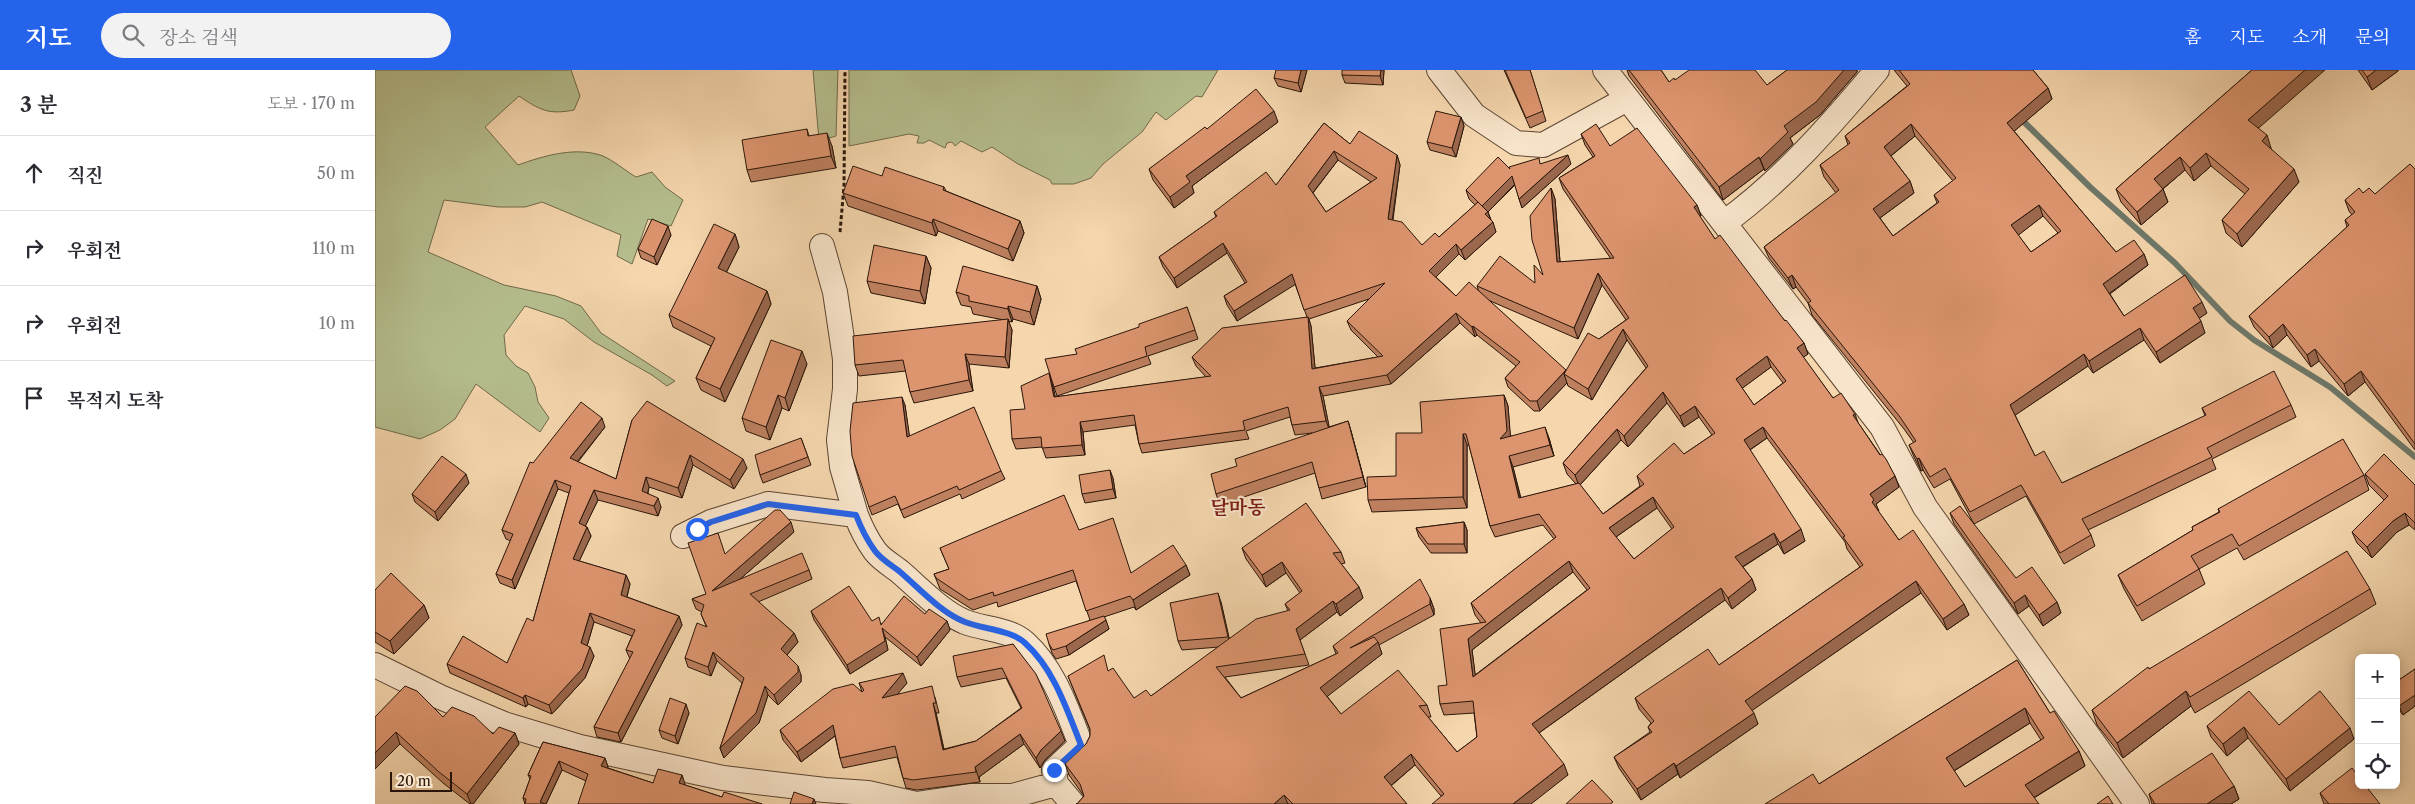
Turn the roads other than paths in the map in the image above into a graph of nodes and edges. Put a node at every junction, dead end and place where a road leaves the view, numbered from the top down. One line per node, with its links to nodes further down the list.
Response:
1 (1439, 70): 4 (street)
2 (1605, 70): 4 (street)
3 (1877, 70): 5 (street)
4 (1627, 99): 5 (street)
5 (1724, 223): 12 (street)
6 (831, 242): 7 (street)
7 (856, 515): 8 (street); 10 (street)
8 (683, 536)
9 (375, 665): 10 (street)
10 (1056, 784): 11 (street)
11 (1073, 804)
12 (2137, 804)

